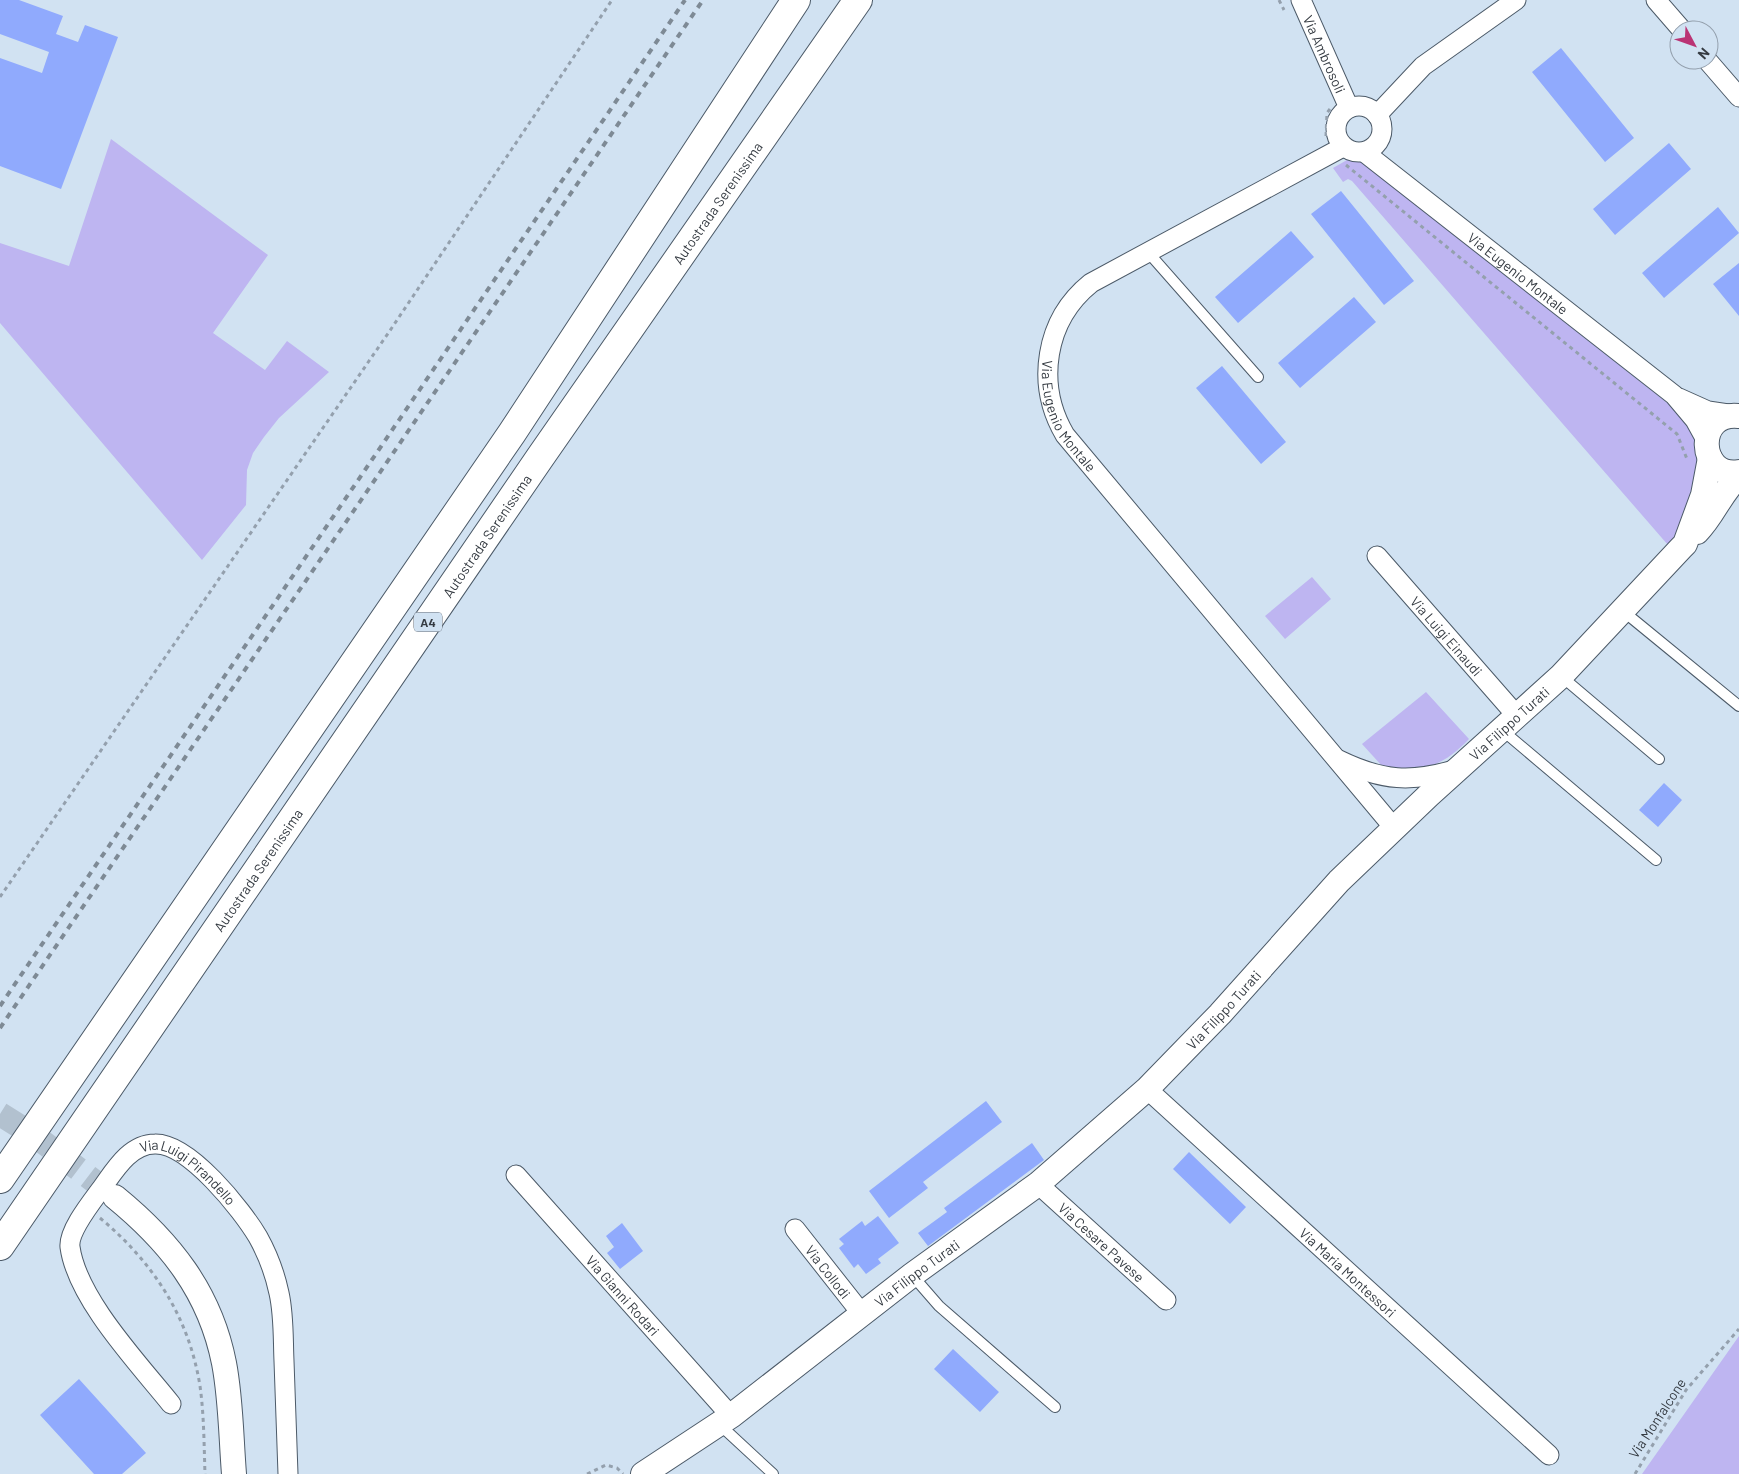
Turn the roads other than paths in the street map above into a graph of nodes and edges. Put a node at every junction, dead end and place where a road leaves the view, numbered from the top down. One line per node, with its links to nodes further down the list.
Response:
1 (796, 0): 32 (highway)
2 (858, 0): 36 (highway, Autostrada Serenissima / A4)
3 (1301, 0): 9 (street, Via Ambrosoli)
4 (1516, 0): 10 (street)
5 (1656, 0): 6 (street)
6 (1673, 20)
7 (1716, 70): 8 (street)
8 (1739, 97)
9 (1349, 108): 10 (street); 11 (street)
10 (1377, 115): 12 (street)
11 (1337, 150): 12 (street); 13 (street, Via Eugenio Montale)
12 (1364, 152): 15 (street, Via Eugenio Montale)
13 (1147, 251): 14 (lane); 25 (street, Via Eugenio Montale)
14 (1258, 377)
15 (1674, 395): 16 (street); 17 (street)
16 (1737, 415): 17 (street, Via Filippo Turati)
17 (1702, 454): 18 (street); 19 (street, Via Filippo Turati)
18 (1739, 474): 19 (street)
19 (1684, 544): 21 (street, Via Filippo Turati)
20 (1377, 556): 24 (street, Via Luigi Einaudi)
21 (1623, 611): 22 (street, Via Filippo Turati); 23 (lane)
22 (1561, 676): 24 (street, Via Filippo Turati); 26 (lane)
23 (1739, 706)
24 (1510, 723): 27 (street, Via Filippo Turati); 29 (lane)
25 (1336, 759): 27 (street, Via Eugenio Montale); 28 (street, Via Eugenio Montale)
26 (1659, 759)
27 (1460, 768): 28 (street, Via Filippo Turati)
28 (1395, 829): 30 (street, Via Filippo Turati)
29 (1656, 860)
30 (1147, 1089): 33 (street, Via Filippo Turati); 43 (street, Via Maria Montessori)
31 (516, 1175): 42 (street, Via Gianni Rodari)
32 (0, 1179)
33 (1038, 1184): 37 (street, Via Filippo Turati); 38 (street, Via Cesare Pavese)
34 (115, 1197): 44 (street)
35 (795, 1229): 39 (street, Via Collodi)
36 (0, 1246)
37 (912, 1275): 39 (street, Via Filippo Turati); 41 (lane)
38 (1166, 1300)
39 (862, 1314): 42 (street, Via Filippo Turati)
40 (171, 1404): 45 (street, Via Luigi Pirandello)
41 (1055, 1407)
42 (725, 1420): 46 (street, Via Filippo Turati); 47 (lane)
43 (1549, 1455)
44 (234, 1474)
45 (288, 1474)
46 (643, 1474)
47 (773, 1474)

